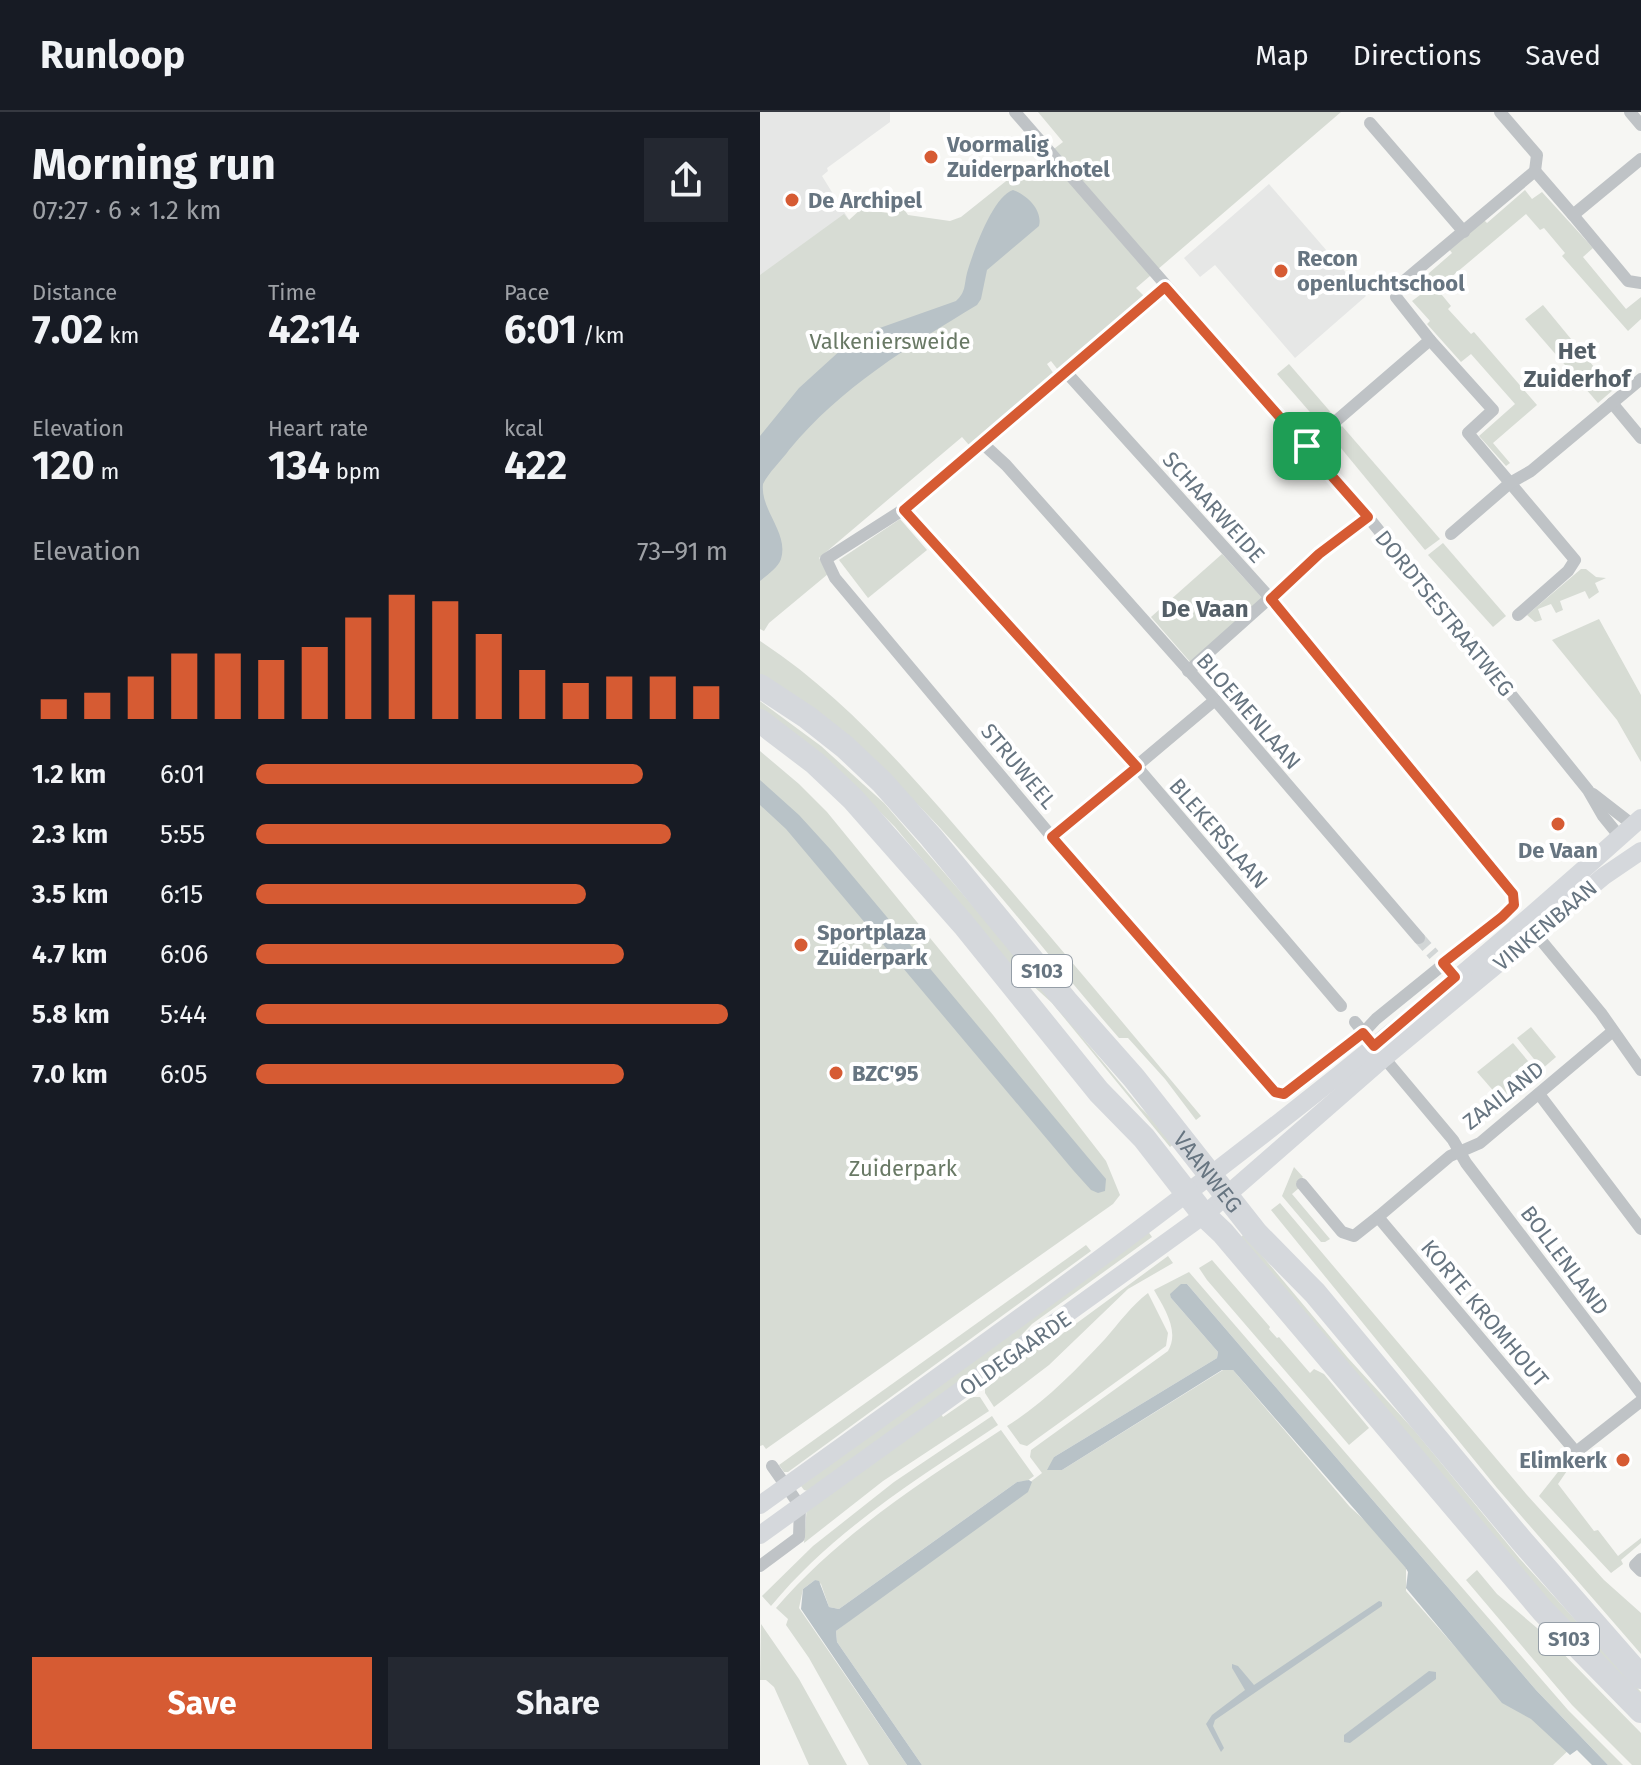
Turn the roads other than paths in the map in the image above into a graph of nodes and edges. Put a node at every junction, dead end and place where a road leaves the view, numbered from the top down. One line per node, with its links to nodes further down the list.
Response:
1 (1015, 112): 11 (street, DORDTSESTRAATWEG)
2 (1500, 112): 7 (street)
3 (1630, 112): 5 (street)
4 (1370, 123): 9 (street)
5 (1641, 125)
6 (1641, 159): 8 (street)
7 (1535, 171): 8 (street); 9 (street)
8 (1573, 215): 10 (street)
9 (1464, 232): 12 (street)
10 (1641, 283)
11 (1165, 287): 13 (street); 18 (street, DORDTSESTRAATWEG)
12 (1430, 340): 18 (street); 19 (street)
13 (1066, 372): 17 (street); 23 (street, SCHAARWEIDE)
14 (1641, 379): 15 (street)
15 (1612, 403): 16 (street); 19 (street)
16 (1641, 438)
17 (981, 442): 20 (street); 25 (street, BLOEMENLAAN)
18 (1307, 446): 21 (street, DORDTSESTRAATWEG)
19 (1510, 483): 22 (street); 24 (street)
20 (904, 510): 29 (street, BLEKERSLAAN); 31 (street, STRUWEEL)
21 (1368, 517): 23 (street); 30 (street, DORDTSESTRAATWEG)
22 (1451, 534)
23 (1271, 599): 25 (street); 33 (street, SCHAARWEIDE)
24 (1518, 615)
25 (1188, 671): 27 (street, BLOEMENLAAN)
26 (760, 686): 44 (highway, VAANWEG / S103)
27 (1215, 700): 29 (street); 35 (street, BLOEMENLAAN)
28 (760, 721): 47 (highway, VAANWEG / S103)
29 (1137, 767): 31 (street); 37 (street, BLEKERSLAAN)
30 (1634, 828): 32 (main road, DORDTSESTRAATWEG); 36 (main road, VINKENBAAN)
31 (1052, 837): 41 (street, STRUWEEL)
32 (1638, 858): 34 (main road, VINKENBAAN)
33 (1513, 894): 36 (street, VINKENBAAN)
34 (1535, 933): 38 (street); 39 (main road, VINKENBAAN)
35 (1419, 938)
36 (1444, 965): 39 (main road, VINKENBAAN)
37 (1341, 1006)
38 (1613, 1031): 40 (street); 42 (street, ZAAILAND)
39 (1369, 1039): 41 (street, VINKENBAAN); 43 (street, BOLLENLAND); 44 (main road, VINKENBAAN); 46 (main road, VINKENBAAN)
40 (1641, 1070)
41 (1275, 1092)
42 (1539, 1094): 43 (street, ZAAILAND); 50 (street)
43 (1460, 1151): 49 (street, ZAAILAND); 51 (street, BOLLENLAND)
44 (1210, 1175): 46 (highway, VAANWEG / S103); 47 (main road, OLDEGAARDE)
45 (1302, 1184): 49 (street)
46 (1232, 1191): 48 (main road, OLDEGAARDE); 63 (highway, VAANWEG / S103)
47 (1182, 1196): 48 (highway, VAANWEG / S103); 56 (main road, OLDEGAARDE)
48 (1204, 1215): 53 (highway, VAANWEG / S103); 58 (main road, OLDEGAARDE)
49 (1378, 1217): 52 (street, KORTE KROMHOUT)
50 (1641, 1229)
51 (1641, 1393)
52 (1641, 1401)
53 (1378, 1418): 54 (highway); 61 (highway, VAANWEG / S103)
54 (1387, 1455)
55 (772, 1466): 56 (street)
56 (786, 1486): 57 (main road, OLDEGAARDE); 58 (street)
57 (760, 1505)
58 (800, 1506): 59 (main road, OLDEGAARDE); 62 (street)
59 (760, 1535)
60 (1475, 1551): 61 (highway)
61 (1501, 1564): 64 (highway, VAANWEG / S103)
62 (760, 1566)
63 (1641, 1677)
64 (1641, 1711)

